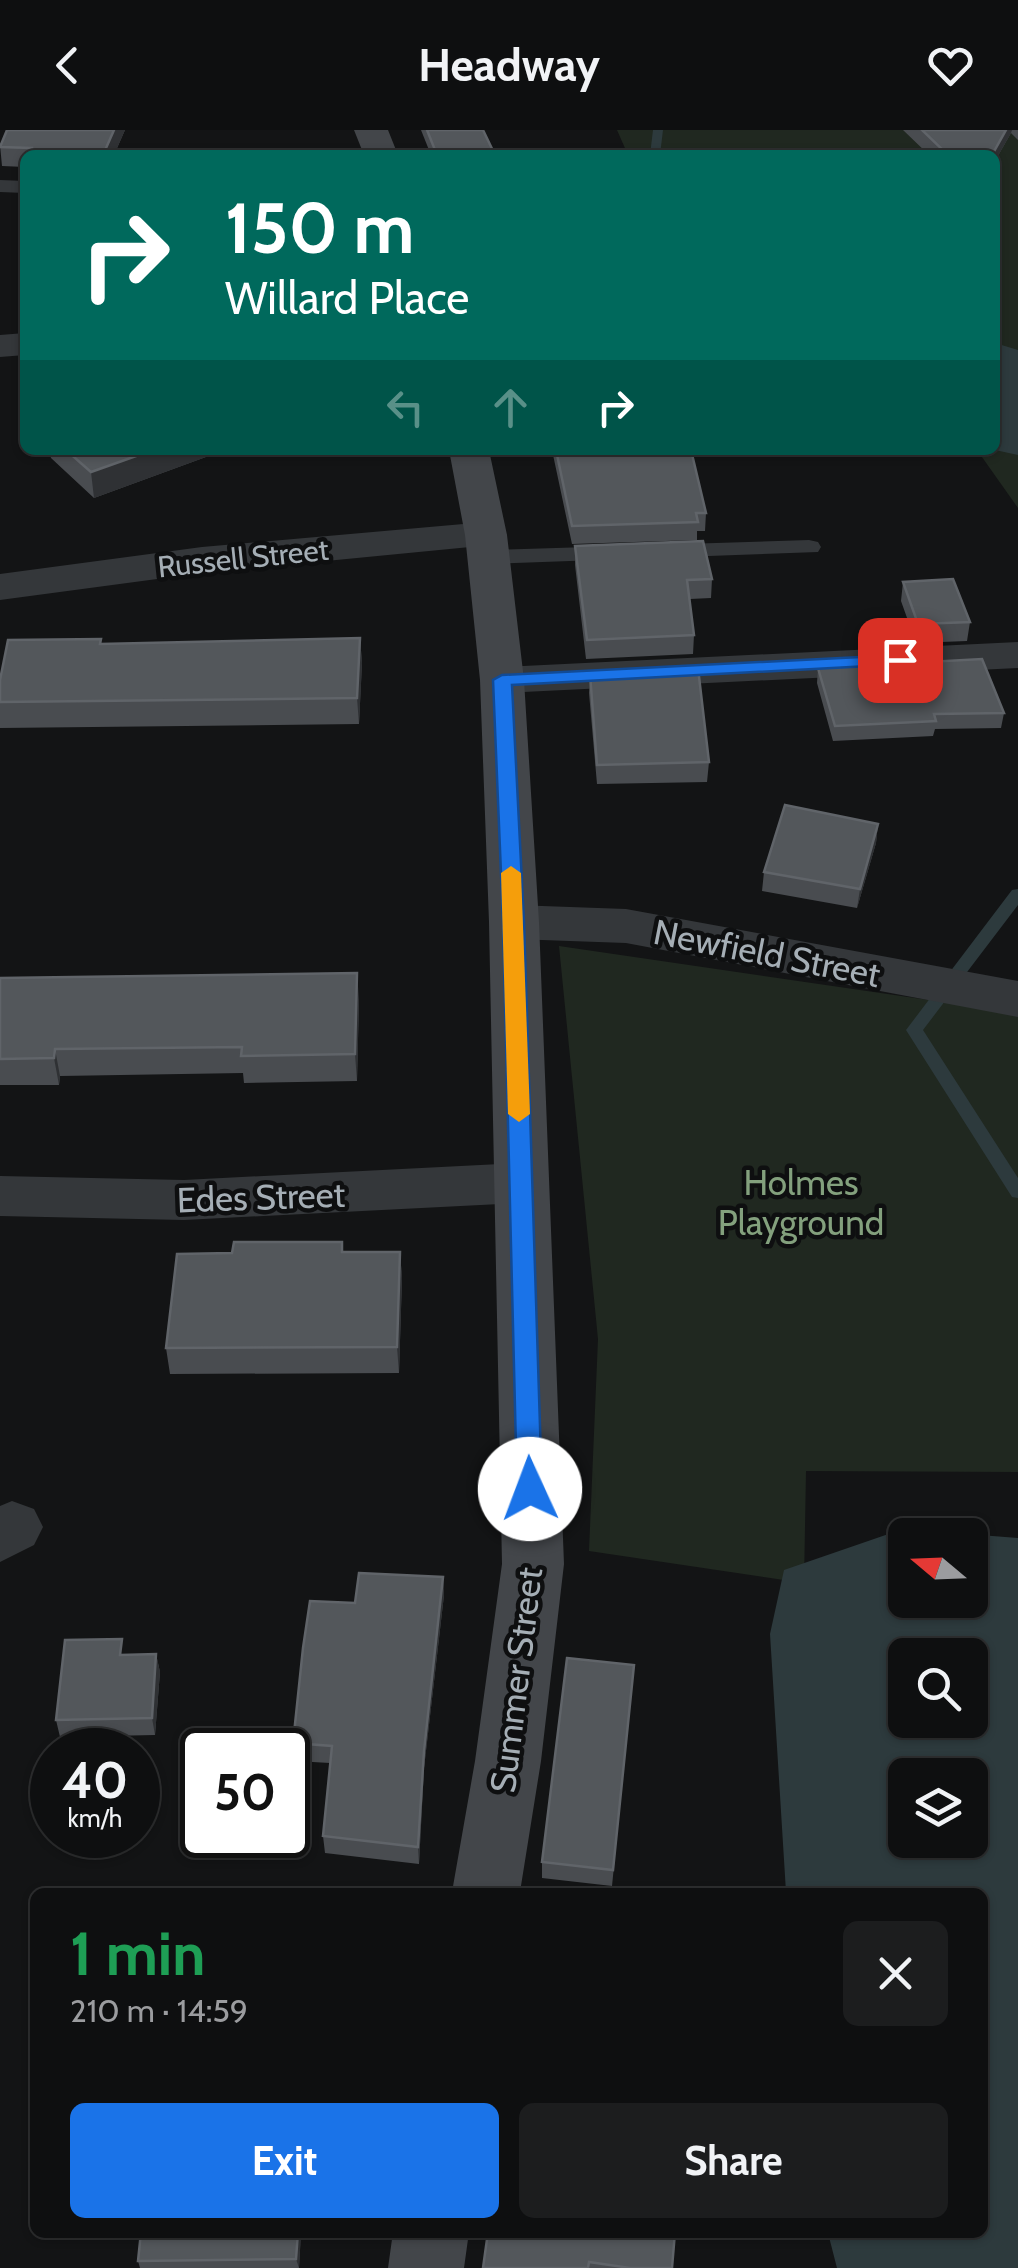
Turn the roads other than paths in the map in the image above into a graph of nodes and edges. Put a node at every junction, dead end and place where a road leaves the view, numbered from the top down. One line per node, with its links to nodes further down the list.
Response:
1 (469, 455): 2 (main road, Summer Street)
2 (488, 546): 3 (lane); 4 (street, Russell Street); 6 (main road, Summer Street)
3 (809, 547)
4 (0, 588)
5 (1018, 655): 6 (street)
6 (502, 680): 7 (main road, Summer Street)
7 (514, 922): 8 (street, Newfield Street); 9 (main road, Summer Street)
8 (1015, 999)
9 (521, 1183): 10 (street, Edes Street); 11 (main road, Summer Street)
10 (0, 1196)
11 (487, 1888)
12 (430, 2238): 13 (main road)
13 (426, 2268)

